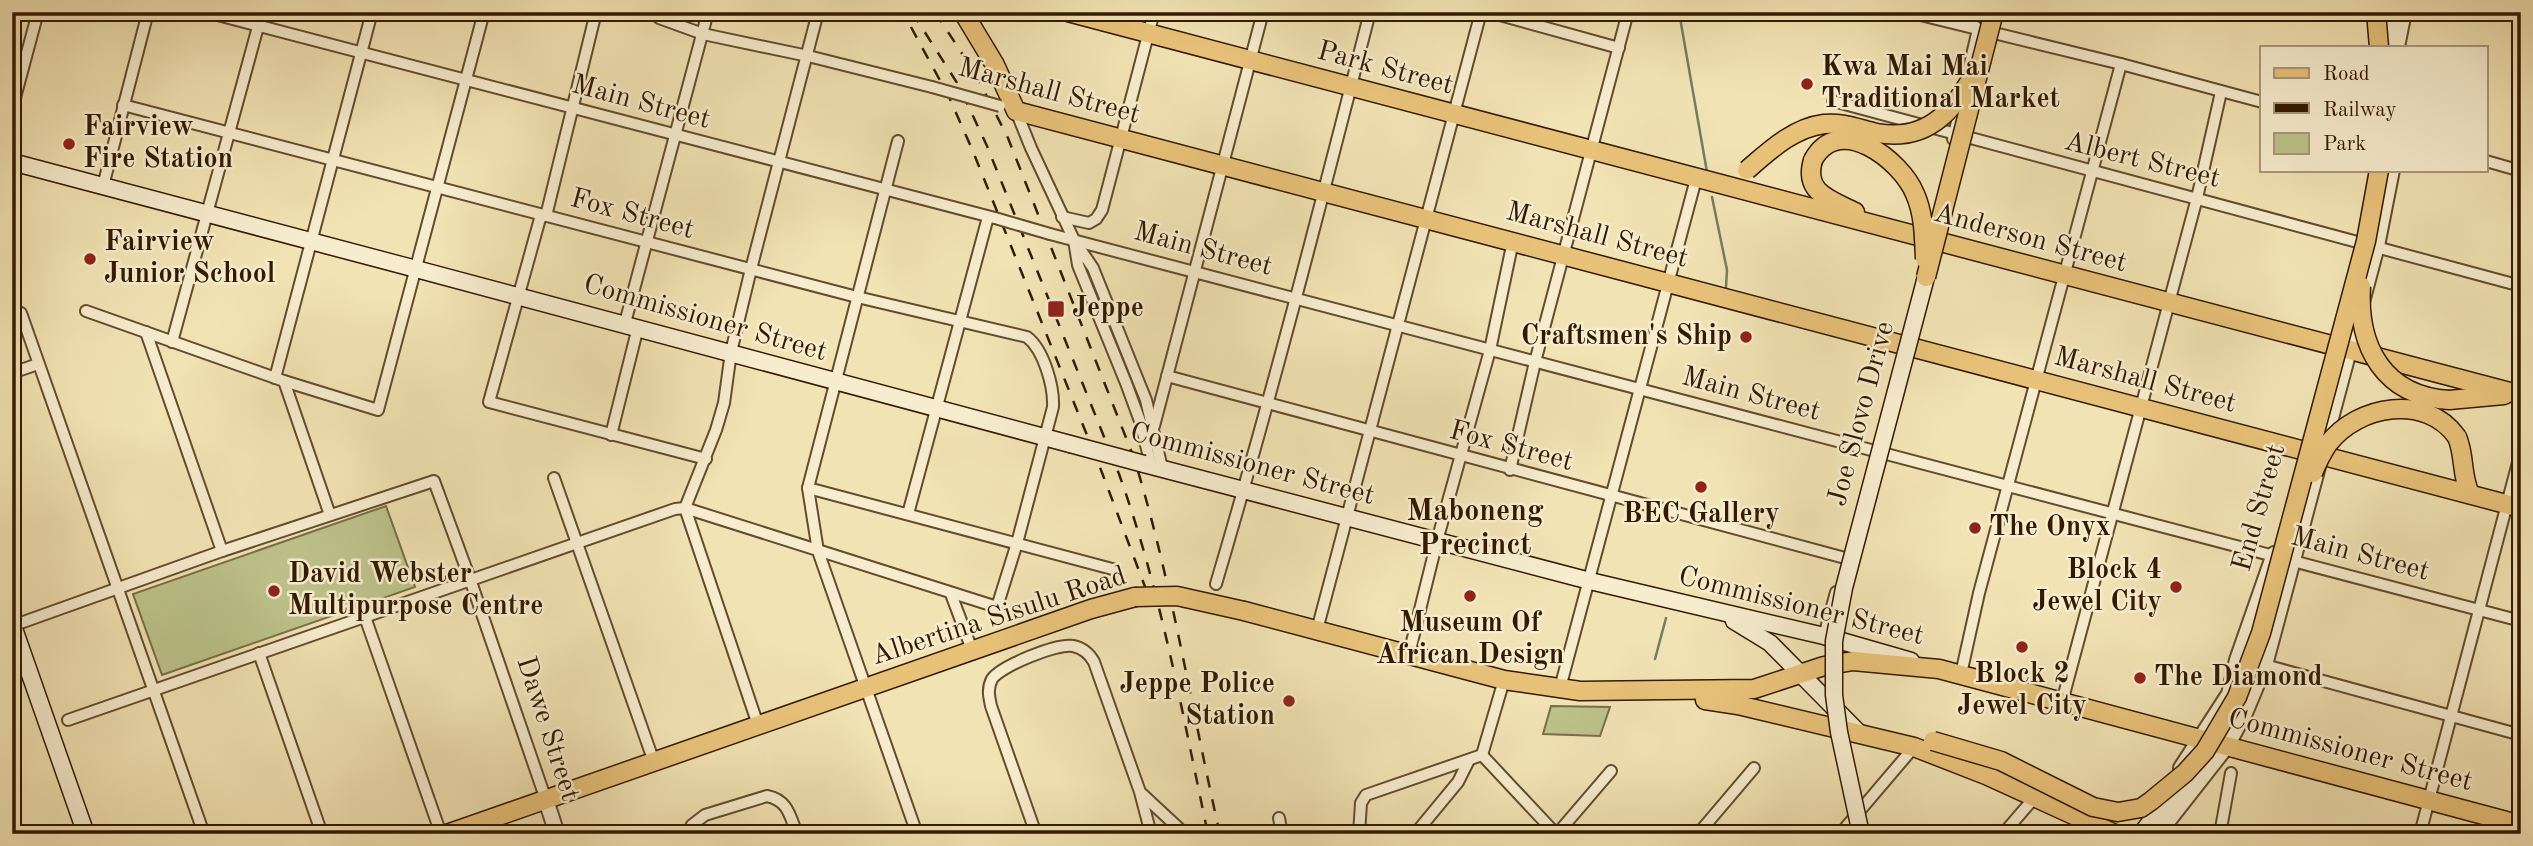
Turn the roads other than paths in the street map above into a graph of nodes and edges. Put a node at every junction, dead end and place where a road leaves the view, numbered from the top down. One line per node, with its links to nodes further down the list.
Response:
1 (38, 12): 40 (street)
2 (148, 12): 46 (street)
3 (206, 12): 26 (street, Main Street)
4 (262, 12): 26 (street)
5 (372, 12): 35 (street)
6 (484, 12): 41 (street)
7 (596, 12): 47 (street)
8 (708, 12): 29 (street)
9 (818, 12): 36 (street)
10 (963, 12): 49 (main road)
11 (1068, 12): 28 (main road, Park Street)
12 (1154, 12): 28 (street)
13 (1263, 12): 37 (street)
14 (1370, 12): 42 (street)
15 (1481, 12): 50 (street)
16 (1489, 12): 34 (street)
17 (1628, 12): 34 (street)
18 (1908, 12): 27 (street)
19 (1958, 12): 27 (street)
20 (1994, 12): 38 (main road, Joe Slovo Drive, bridge)
21 (2371, 12): 30 (main road)
22 (2376, 12): 31 (main road, bridge)
23 (2394, 12): 32 (street)
24 (2404, 12): 33 (street)
25 (659, 18): 29 (street, Marshall Street)
26 (258, 26): 35 (street, Main Street); 51 (street)
27 (1978, 29): 39 (street); 53 (street)
28 (1148, 33): 37 (main road, Park Street); 55 (street)
29 (703, 34): 36 (street, Marshall Street); 54 (street)
30 (2383, 46)
31 (2383, 46)
32 (2383, 46)
33 (2397, 46)
34 (1619, 48): 57 (street)
35 (360, 53): 41 (street, Main Street); 58 (street)
36 (807, 56): 49 (street, Marshall Street, bridge); 60 (street)
37 (1250, 60): 42 (main road, Park Street); 62 (street)
38 (1980, 64): 68 (main road, bridge); 91 (main road, Joe Slovo Drive, bridge)
39 (2121, 64): 43 (street); 64 (street)
40 (17, 74): 48 (street)
41 (466, 80): 47 (street, Main Street); 70 (street)
42 (1350, 87): 50 (main road, Park Street); 72 (street)
43 (2221, 92): 45 (street); 73 (street)
44 (1833, 101): 53 (street, Albert Street)
45 (2260, 102)
46 (123, 105): 51 (street, Fox Street); 69 (street)
47 (574, 108): 54 (street, Main Street); 75 (street)
48 (12, 109)
49 (1008, 109): 55 (main road, Marshall Street); 77 (street)
50 (1452, 114): 52 (main road, Park Street); 78 (street)
51 (228, 132): 58 (street, Fox Street); 74 (street)
52 (1526, 133): 57 (main road, Anderson Street)
53 (1954, 134): 64 (street, Albert Street); 81 (street)
54 (674, 135): 60 (street, Main Street); 84 (street)
55 (1121, 138): 62 (main road, Marshall Street); 77 (street)
56 (898, 141): 71 (street)
57 (1591, 151): 68 (main road, Anderson Street); 86 (street)
58 (332, 160): 70 (street, Fox Street); 82 (street)
59 (12, 162): 69 (main road, Commissioner Street)
60 (779, 162): 71 (street, Main Street); 88 (street)
61 (2488, 162): 63 (street)
62 (1223, 166): 72 (main road, Marshall Street); 89 (street)
63 (2521, 171)
64 (2092, 172): 73 (street, Albert Street); 90 (street)
65 (2373, 172): 85 (street, End Street)
66 (2379, 172): 85 (main road, bridge)
67 (2391, 172): 85 (street, End Street)
68 (1700, 180): 79 (main road, Anderson Street); 92 (street)
69 (103, 186): 74 (main road, Commissioner Street)
70 (438, 186): 75 (street, Fox Street); 87 (street)
71 (885, 191): 76 (street, Main Street); 95 (street)
72 (1323, 192): 78 (main road, Marshall Street); 96 (street)
73 (2197, 198): 85 (street, Albert Street); 97 (street)
74 (207, 213): 82 (main road, Commissioner Street); 104 (street)
75 (541, 215): 84 (street, Fox Street); 94 (street)
76 (991, 217): 80 (street, Main Street, bridge); 100 (street)
77 (1062, 217): 80 (street)
78 (1425, 218): 83 (main road, Marshall Street); 102 (street)
79 (1884, 227): 81 (main road, Anderson Street); 91 (main road, bridge)
80 (1069, 239): 89 (street, Main Street); 122 (street); 132 (street)
81 (1927, 239): 90 (main road, Anderson Street); 105 (street)
82 (311, 240): 87 (main road, Commissioner Street); 114 (street)
83 (1513, 241): 86 (main road, Marshall Street); 108 (street)
84 (646, 243): 88 (street, Fox Street); 101 (street)
85 (2367, 243): 93 (street, Albert Street); 106 (street, End Street); 107 (street, End Street); 118 (main road, bridge); 146 (main road, bridge)
86 (1564, 254): 92 (main road, Marshall Street); 110 (street)
87 (416, 269): 94 (main road, Commissioner Street); 114 (street)
88 (751, 269): 95 (street, Fox Street); 109 (street)
89 (1196, 272): 96 (street, Main Street); 113 (street)
90 (2064, 275): 97 (main road, Anderson Street); 115 (street)
91 (1926, 277): 220 (main road, Joe Slovo Drive, bridge)
92 (1669, 283): 105 (main road, Marshall Street); 117 (street)
93 (2521, 286)
94 (519, 295): 101 (main road, Commissioner Street); 124 (street)
95 (857, 297): 100 (street, Fox Street); 116 (street)
96 (1296, 299): 102 (street, Main Street); 119 (street)
97 (2168, 302): 106 (main road, Anderson Street); 121 (street)
98 (86, 311): 103 (street)
99 (21, 313): 111 (street)
100 (960, 323): 120 (street); 125 (street, Fox Street)
101 (631, 325): 109 (main road, Commissioner Street); 124 (street)
102 (1399, 326): 108 (street, Main Street); 123 (street)
103 (146, 332): 104 (street); 150 (street)
104 (172, 342): 114 (street)
105 (1902, 344): 115 (main road, Marshall Street); 128 (street)
106 (2330, 344): 107 (main road, Anderson Street); 126 (street, End Street)
107 (2349, 349): 118 (main road, Anderson Street); 129 (street, End Street)
108 (1490, 350): 110 (street, Main Street); 130 (street)
109 (731, 352): 116 (main road, Commissioner Street); 131 (street)
110 (1535, 362): 117 (street, Main Street); 133 (street)
111 (38, 364): 112 (street); 159 (street)
112 (12, 373)
113 (1167, 376): 119 (street, Fox Street); 122 (street)
114 (279, 379): 144 (street)
115 (2036, 380): 121 (main road, Marshall Street); 135 (street)
116 (835, 382): 120 (main road, Commissioner Street); 136 (street)
117 (1639, 389): 128 (street, Main Street); 139 (street)
118 (2518, 394)
119 (1267, 404): 123 (street, Fox Street); 137 (street)
120 (937, 408): 125 (main road, Commissioner Street); 142 (street)
121 (2141, 408): 126 (main road, Marshall Street); 143 (street)
122 (1154, 426): 132 (street)
123 (1369, 432): 130 (street, Fox Street); 145 (street)
124 (611, 435): 131 (street)
125 (1046, 437): 132 (main road, Commissioner Street, bridge); 149 (street)
126 (2303, 449): 129 (main road, Marshall Street); 152 (street, End Street)
127 (2521, 451): 140 (street)
128 (1875, 452): 135 (street, Main Street); 153 (street)
129 (2322, 454): 138 (main road, Marshall Street); 154 (street, End Street)
130 (1461, 457): 133 (street, Fox Street); 147 (street)
131 (706, 459): 141 (street)
132 (1152, 466): 137 (main road, Commissioner Street)
133 (1510, 470): 139 (street, Fox Street)
134 (554, 478): 148 (street)
135 (2010, 486): 143 (street, Main Street); 174 (street)
136 (808, 488): 142 (street); 151 (street)
137 (1244, 489): 145 (main road, Commissioner Street); 158 (street)
138 (2470, 494): 140 (main road, Marshall Street); 146 (main road, bridge)
139 (1612, 496): 153 (street, Fox Street); 157 (street)
140 (2514, 506): 162 (street)
141 (685, 508): 148 (street); 151 (street); 184 (street)
142 (908, 514): 149 (street)
143 (2112, 514): 152 (street, Main Street); 181 (street)
144 (330, 515): 150 (street); 156 (street, Dawe Street)
145 (1347, 517): 147 (main road, Commissioner Street); 166 (street)
146 (2287, 536): 187 (main road, bridge)
147 (1437, 541): 157 (main road, Commissioner Street); 170 (street)
148 (577, 543): 156 (street); 192 (street)
149 (1017, 543): 155 (street); 160 (street)
150 (222, 551): 159 (street)
151 (818, 551): 160 (street); 178 (street)
152 (2274, 556): 154 (street, Main Street); 171 (street, End Street)
153 (1845, 558): 167 (street)
154 (2293, 561): 162 (street, Main Street); 172 (street, End Street)
155 (1116, 570)
156 (470, 579): 163 (street); 198 (street, Dawe Street)
157 (1590, 581): 161 (main road, Commissioner Street); 177 (street)
158 (1216, 584)
159 (117, 590): 165 (street); 179 (street)
160 (951, 594): 168 (street)
161 (1713, 610): 167 (main road, Commissioner Street); 175 (main road)
162 (2479, 610): 164 (street, Main Street); 182 (street)
163 (365, 617): 169 (street); 206 (street)
164 (2521, 621)
165 (12, 625): 203 (main road)
166 (1317, 630): 168 (main road, Albertina Sisulu Road, bridge); 170 (main road, Albertina Sisulu Road)
167 (1824, 636): 173 (main road, Commissioner Street)
168 (972, 650): 178 (main road, Albertina Sisulu Road)
169 (259, 653): 179 (street); 205 (street)
170 (1409, 654): 176 (main road, Albertina Sisulu Road)
171 (2237, 660): 172 (street); 187 (street, End Street)
172 (2265, 664): 182 (street); 188 (street, End Street)
173 (1939, 669): 174 (main road, Commissioner Street); 175 (main road, Albertina Sisulu Road)
174 (1961, 674): 181 (main road, Commissioner Street)
175 (1801, 675): 180 (main road, Albertina Sisulu Road); 185 (main road)
176 (1504, 680): 177 (main road, Albertina Sisulu Road); 190 (street)
177 (1560, 688): 180 (main road, Albertina Sisulu Road)
178 (866, 689): 184 (main road, Albertina Sisulu Road); 210 (street)
179 (153, 691): 183 (street); 204 (street)
180 (1580, 691): 185 (main road, Albertina Sisulu Road)
181 (2062, 702): 187 (main road, Commissioner Street)
182 (2451, 717): 186 (street); 199 (street)
183 (68, 720)
184 (758, 725): 192 (main road, Albertina Sisulu Road)
185 (1860, 734): 189 (main road, Albertina Sisulu Road)
186 (2521, 735)
187 (2204, 745): 188 (main road, Commissioner Street); 189 (main road, bridge); 223 (street, End Street); 224 (main road, bridge)
188 (2227, 746): 199 (main road, Commissioner Street); 225 (street, End Street)
189 (1914, 747): 197 (main road, Albertina Sisulu Road); 219 (street)
190 (1482, 755): 191 (street); 217 (street)
191 (1469, 760): 215 (street); 216 (street)
192 (654, 762): 198 (main road, Albertina Sisulu Road)
193 (1754, 768): 218 (street)
194 (1611, 771): 217 (street)
195 (2231, 773): 226 (street)
196 (1140, 792): 211 (street); 212 (street); 213 (street)
197 (2034, 798): 221 (street); 222 (main road, Albertina Sisulu Road)
198 (546, 800): 207 (main road, Albertina Sisulu Road); 208 (street, Dawe Street)
199 (2429, 801): 201 (main road, Commissioner Street); 227 (street)
200 (1279, 818): 214 (street)
201 (2521, 825)
202 (688, 832): 209 (street)
203 (86, 834)
204 (204, 834)
205 (322, 834)
206 (441, 834)
207 (447, 834)
208 (556, 834)
209 (797, 834)
210 (917, 834)
211 (1036, 834)
212 (1151, 834)
213 (1185, 834)
214 (1282, 834)
215 (1359, 834)
216 (1415, 834)
217 (1557, 834)
218 (1698, 834)
219 (1840, 834)
220 (1861, 834)
221 (2003, 834)
222 (2115, 834)
223 (2134, 834)
224 (2141, 834)
225 (2158, 834)
226 (2220, 834)
227 (2420, 834)

